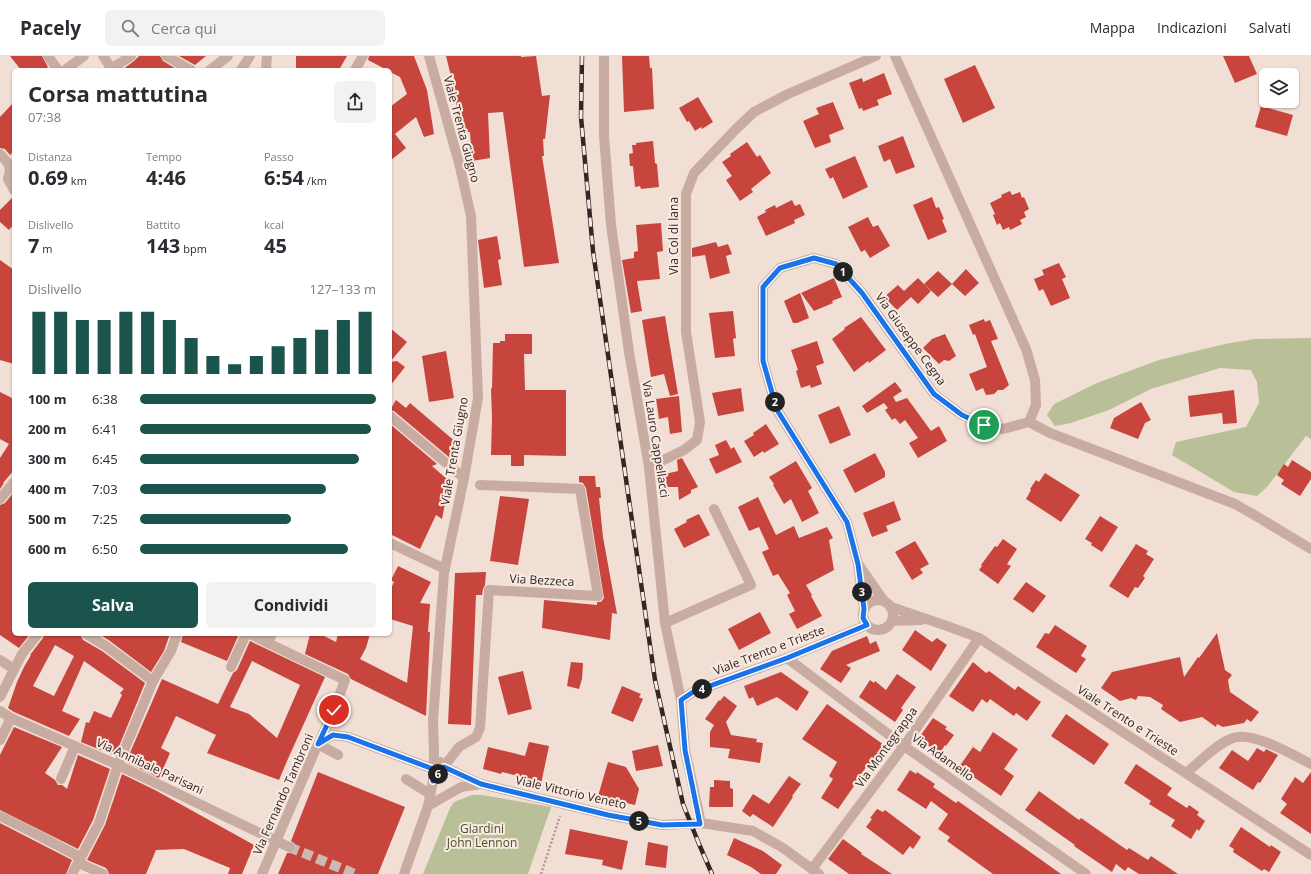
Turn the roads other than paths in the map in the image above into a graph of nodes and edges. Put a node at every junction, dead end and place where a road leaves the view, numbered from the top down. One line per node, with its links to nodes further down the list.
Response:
1 (48, 56): 14 (street)
2 (84, 56): 15 (street)
3 (103, 56): 16 (street)
4 (131, 56): 17 (street)
5 (166, 56): 18 (street)
6 (228, 56): 19 (street)
7 (250, 56): 20 (street)
8 (267, 56): 21 (street)
9 (362, 56): 22 (street)
10 (429, 56): 30 (street, Viale Trenta Giugno)
11 (604, 56): 29 (street, Via Lauro Cappellacci)
12 (876, 56): 29 (street, Via Col di lana)
13 (895, 56): 28 (street)
14 (57, 68)
15 (67, 68)
16 (109, 68)
17 (112, 68)
18 (187, 68)
19 (213, 68)
20 (242, 68)
21 (266, 68)
22 (356, 68)
23 (0, 154): 24 (street)
24 (12, 166): 25 (street); 26 (street)
25 (0, 178)
26 (12, 186)
27 (392, 418): 30 (street)
28 (1029, 422): 36 (street); 37 (street, Via Giuseppe Cegna)
29 (649, 467): 43 (street, Via Lauro Cappellacci)
30 (464, 478): 38 (street, Viale Trenta Giugno)
31 (12, 485): 33 (street)
32 (480, 485): 69 (street, Via Bezzeca)
33 (0, 499)
34 (714, 509): 43 (street)
35 (392, 544): 38 (street)
36 (1311, 549)
37 (858, 564): 39 (street, Via Giuseppe Cegna); 40 (street, Via Giuseppe Cegna)
38 (445, 569): 65 (street, Viale Trenta Giugno)
39 (888, 604): 40 (street); 41 (street, Viale Trento e Trieste); 42 (street)
40 (864, 609): 44 (street)
41 (925, 619): 42 (street, Viale Trento e Trieste); 51 (street, Viale Trento e Trieste)
42 (892, 622): 44 (street)
43 (665, 623): 58 (street, Via Lauro Cappellacci)
44 (867, 625): 52 (street, Viale Trento e Trieste)
45 (36, 636): 55 (street)
46 (89, 636): 56 (street)
47 (176, 636): 56 (street)
48 (245, 636): 54 (street)
49 (260, 636): 50 (street)
50 (270, 638): 62 (street, Via Fernando Tambroni)
51 (979, 638): 64 (street, Via Montegrappa); 71 (street, Viale Trento e Trieste)
52 (787, 658): 58 (street, Viale Trento e Trieste); 64 (street, Via Adamello)
53 (0, 660): 55 (street)
54 (231, 667)
55 (14, 669): 57 (street)
56 (153, 681): 68 (street)
57 (0, 697)
58 (681, 700): 79 (street, Via Lauro Cappellacci)
59 (0, 711): 60 (street, Via Annibale Parisani)
60 (11, 718): 61 (street); 63 (street, Via Annibale Parisani)
61 (0, 740)
62 (318, 744): 66 (street); 70 (street); 80 (street, Via Fernando Tambroni)
63 (75, 746): 68 (street, Via Annibale Parisani); 72 (street)
64 (904, 746): 84 (street, Via Montegrappa); 89 (street, Via Adamello)
65 (434, 754): 69 (street, Viale Vittorio Veneto); 70 (street, Viale Trenta Giugno)
66 (338, 755)
67 (1311, 764): 71 (street)
68 (118, 765): 80 (street, Via Annibale Parisani); 83 (street)
69 (444, 767): 74 (street, Via Bezzeca); 75 (street, Viale Vittorio Veneto)
70 (433, 769): 74 (street, Viale Trenta Giugno)
71 (1186, 773): 82 (street, Viale Trento e Trieste)
72 (61, 779)
73 (406, 780): 76 (street)
74 (433, 781): 76 (street, Viale Trenta Giugno)
75 (481, 784): 77 (street); 79 (street, Viale Vittorio Veneto)
76 (430, 794): 77 (street, Viale Trenta Giugno)
77 (428, 806): 88 (street, Viale Trenta Giugno)
78 (0, 816): 83 (street)
79 (700, 824): 84 (street, Viale Vittorio Veneto)
80 (276, 841): 81 (street, Via Annibale Parisani); 87 (street, Via Fernando Tambroni)
81 (289, 847)
82 (1311, 855)
83 (79, 860): 85 (street); 86 (street)
84 (815, 872)
85 (72, 874)
86 (103, 874)
87 (262, 874)
88 (404, 874)
89 (1086, 874)

